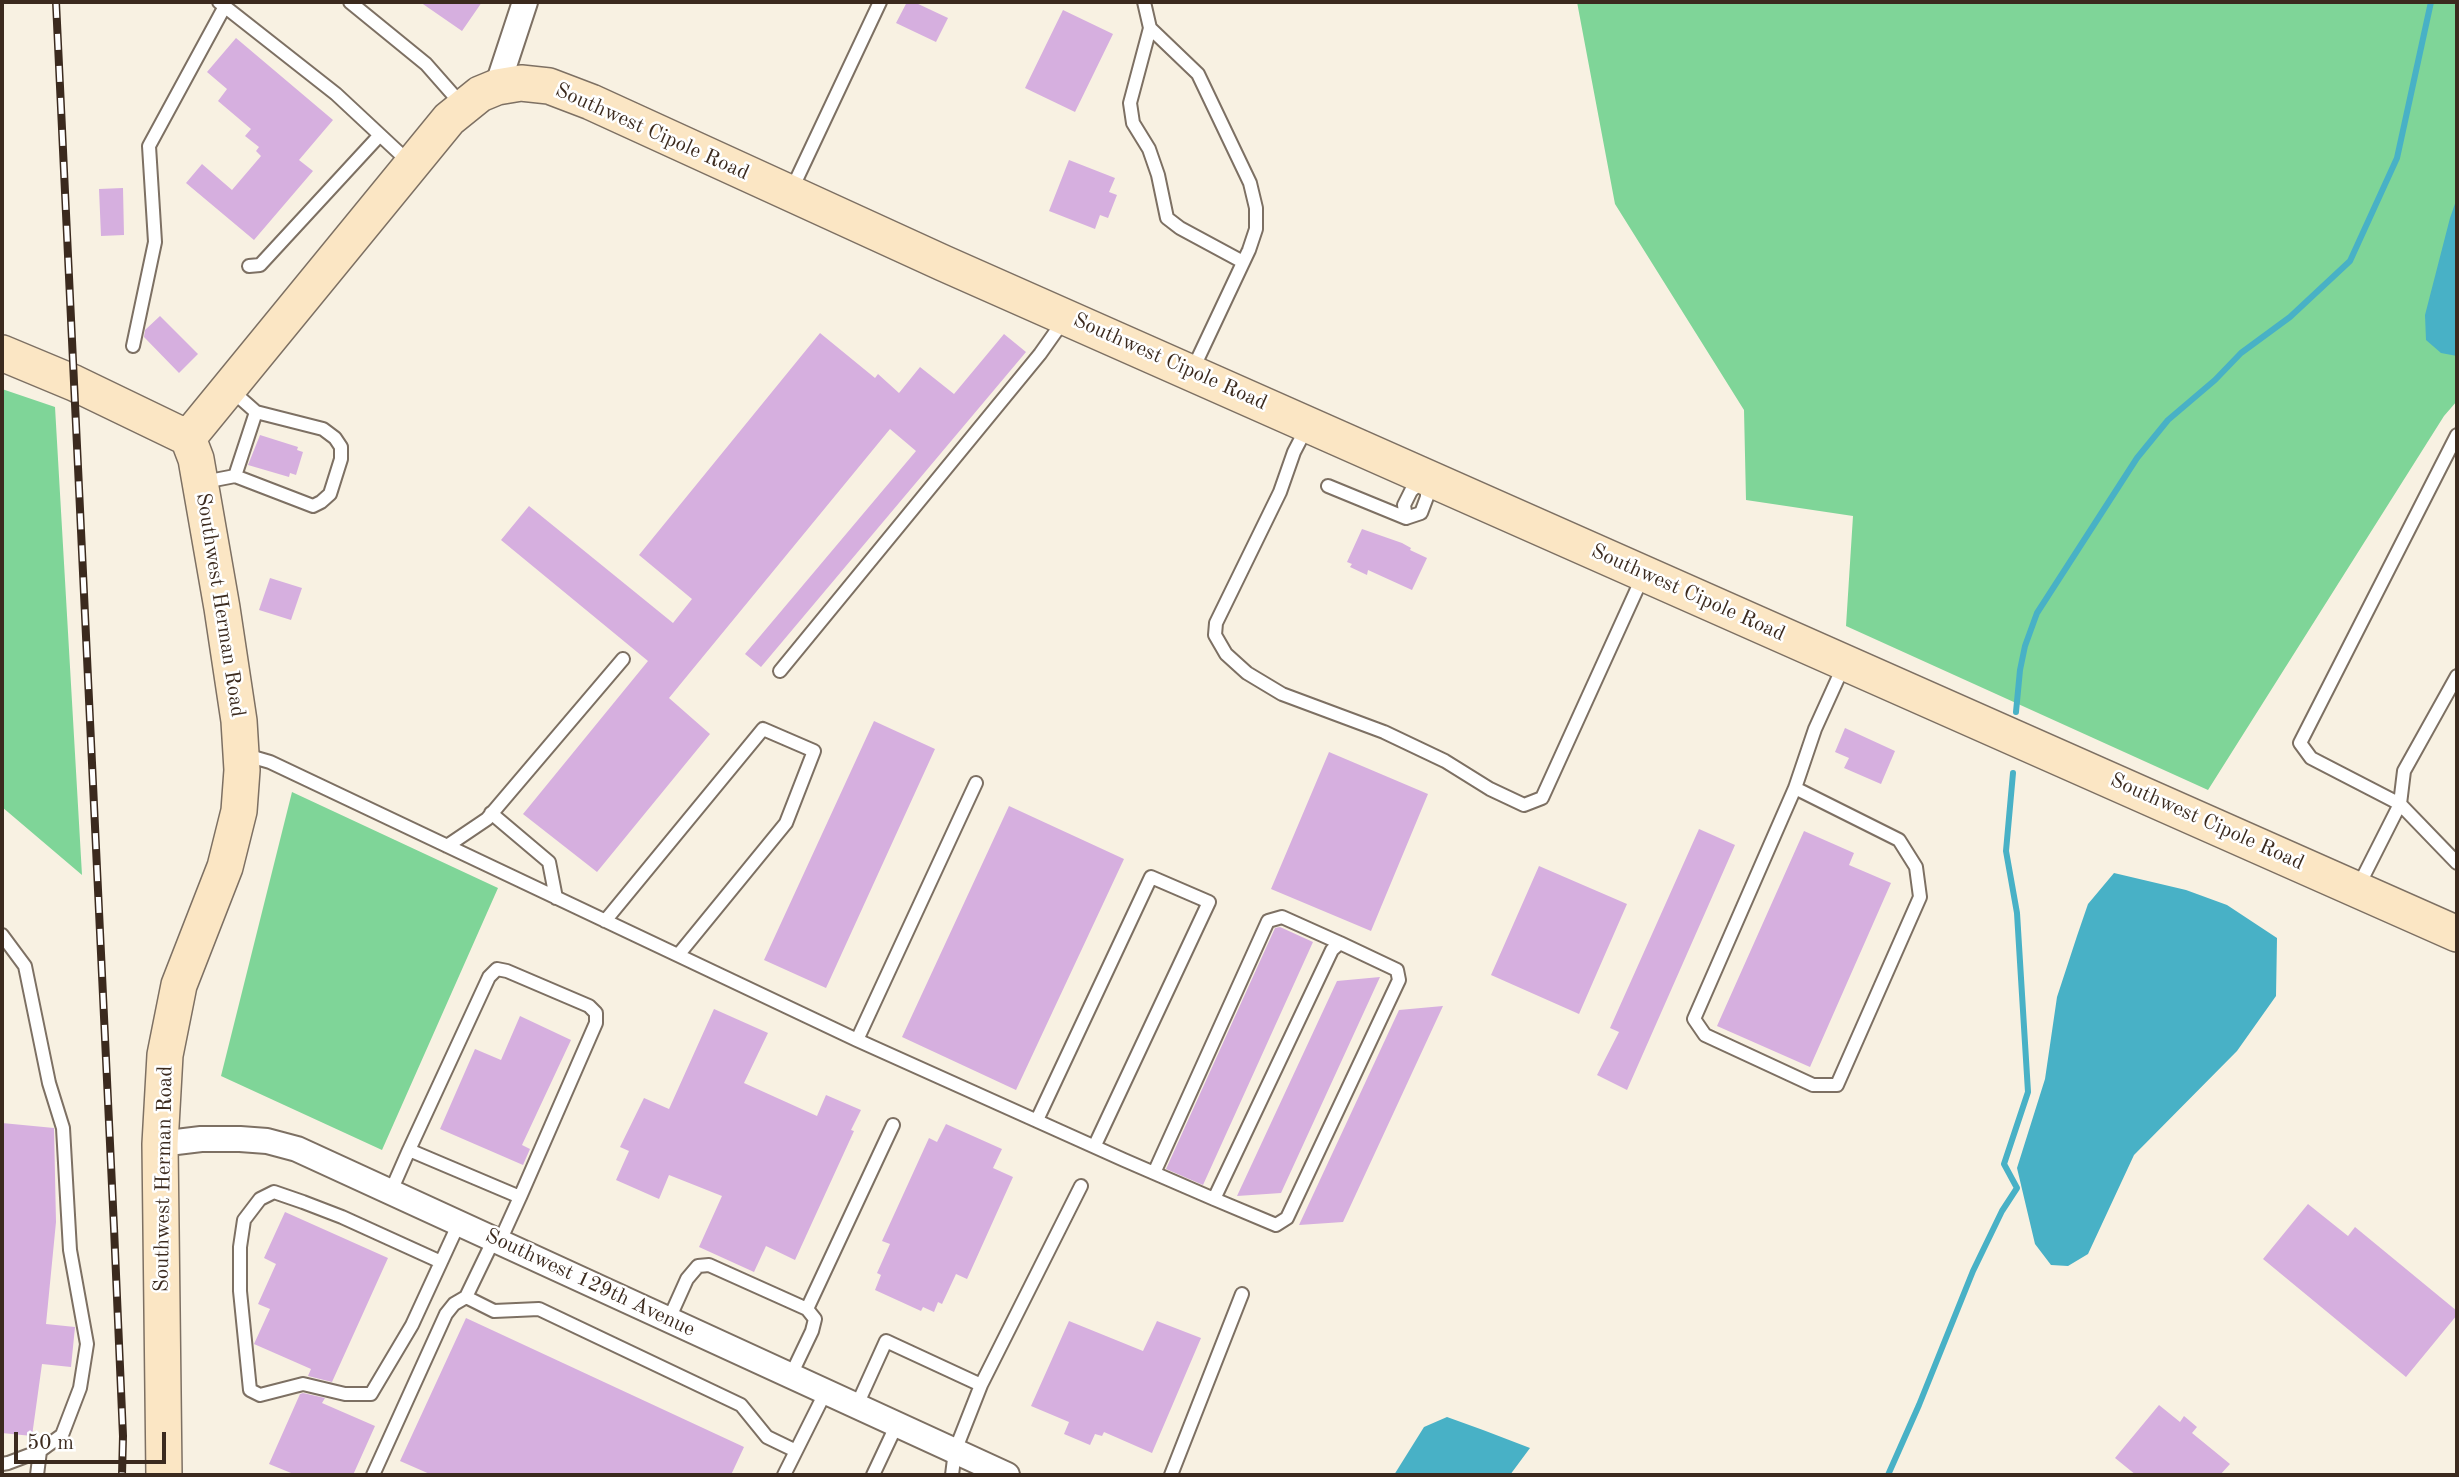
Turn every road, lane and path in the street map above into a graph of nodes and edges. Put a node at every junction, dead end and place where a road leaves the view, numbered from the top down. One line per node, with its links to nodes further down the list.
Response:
1 (349, 2): 8 (lane)
2 (525, 2): 7 (street)
3 (880, 2): 11 (lane)
4 (1144, 2): 6 (lane)
5 (222, 4): 9 (lane); 15 (lane)
6 (1150, 28): 12 (lane); 12 (lane)
7 (497, 87): 8 (street, Southwest Cipole Road); 11 (street, Southwest Cipole Road)
8 (463, 106): 10 (street, Southwest Cipole Road)
9 (379, 136): 10 (lane); 13 (lane)
10 (410, 164): 18 (street, Southwest Cipole Road)
11 (790, 193): 14 (street, Southwest Cipole Road)
12 (1243, 262): 17 (lane)
13 (249, 266)
14 (1066, 317): 17 (street, Southwest Cipole Road); 30 (lane)
15 (133, 346)
16 (2, 353): 22 (street)
17 (1192, 371): 20 (street, Southwest Cipole Road)
18 (228, 388): 19 (lane); 22 (street, Southwest Cipole Road)
19 (256, 412): 23 (lane); 23 (lane)
20 (1308, 424): 24 (street, Southwest Cipole Road); 27 (lane)
21 (2457, 435): 35 (lane)
22 (188, 438): 25 (street, Southwest Herman Road)
23 (235, 476): 25 (lane)
24 (1427, 477): 26 (lane); 27 (street, Southwest Cipole Road)
25 (200, 483): 32 (street, Southwest Herman Road)
26 (1328, 486)
27 (1644, 574): 29 (street, Southwest Cipole Road)
28 (623, 659): 36 (lane)
29 (1845, 662): 34 (lane); 39 (street, Southwest Cipole Road)
30 (779, 671)
31 (2457, 676): 35 (lane)
32 (242, 754): 37 (lane); 49 (street, Southwest Herman Road)
33 (976, 783): 46 (lane)
34 (1795, 788): 34 (lane)
35 (2400, 804): 38 (lane); 39 (lane)
36 (491, 814): 37 (lane); 40 (lane)
37 (447, 846): 40 (lane)
38 (2457, 863)
39 (2357, 889): 42 (street, Southwest Cipole Road)
40 (556, 898): 41 (lane)
41 (605, 921): 45 (lane); 45 (lane)
42 (2457, 934)
43 (2, 935): 69 (lane)
44 (1340, 943): 52 (lane); 56 (lane); 56 (lane)
45 (678, 954): 46 (lane)
46 (857, 1040): 47 (lane)
47 (1037, 1120): 50 (lane); 50 (lane)
48 (893, 1125): 62 (lane)
49 (160, 1144): 54 (street, Southwest 129th Avenue); 74 (street, Southwest Herman Road)
50 (1095, 1145): 52 (lane)
51 (409, 1150): 54 (lane); 55 (lane); 55 (lane)
52 (1154, 1173): 56 (lane)
53 (1080, 1186): 65 (lane)
54 (391, 1191): 57 (street, Southwest 129th Avenue)
55 (520, 1198): 58 (lane)
56 (1214, 1199)
57 (459, 1223): 58 (street, Southwest 129th Avenue); 59 (lane)
58 (497, 1240): 61 (lane); 63 (street, Southwest 129th Avenue)
59 (441, 1262): 59 (lane)
60 (1242, 1294): 79 (lane)
61 (466, 1297): 70 (lane); 75 (lane)
62 (807, 1309): 63 (lane); 64 (lane)
63 (669, 1319): 64 (street, Southwest 129th Avenue)
64 (791, 1375): 66 (street, Southwest 129th Avenue)
65 (981, 1385): 67 (lane); 71 (lane)
66 (826, 1391): 67 (street, Southwest 129th Avenue); 70 (lane)
67 (857, 1405): 68 (street, Southwest 129th Avenue)
68 (897, 1424): 71 (street, Southwest 129th Avenue); 77 (lane)
69 (40, 1451): 72 (lane); 73 (lane)
70 (796, 1451): 76 (lane)
71 (953, 1463): 78 (street, Southwest 129th Avenue)
72 (2, 1464)
73 (37, 1475)
74 (164, 1475)
75 (373, 1475)
76 (784, 1475)
77 (873, 1475)
78 (1007, 1475)
79 (1171, 1475)

